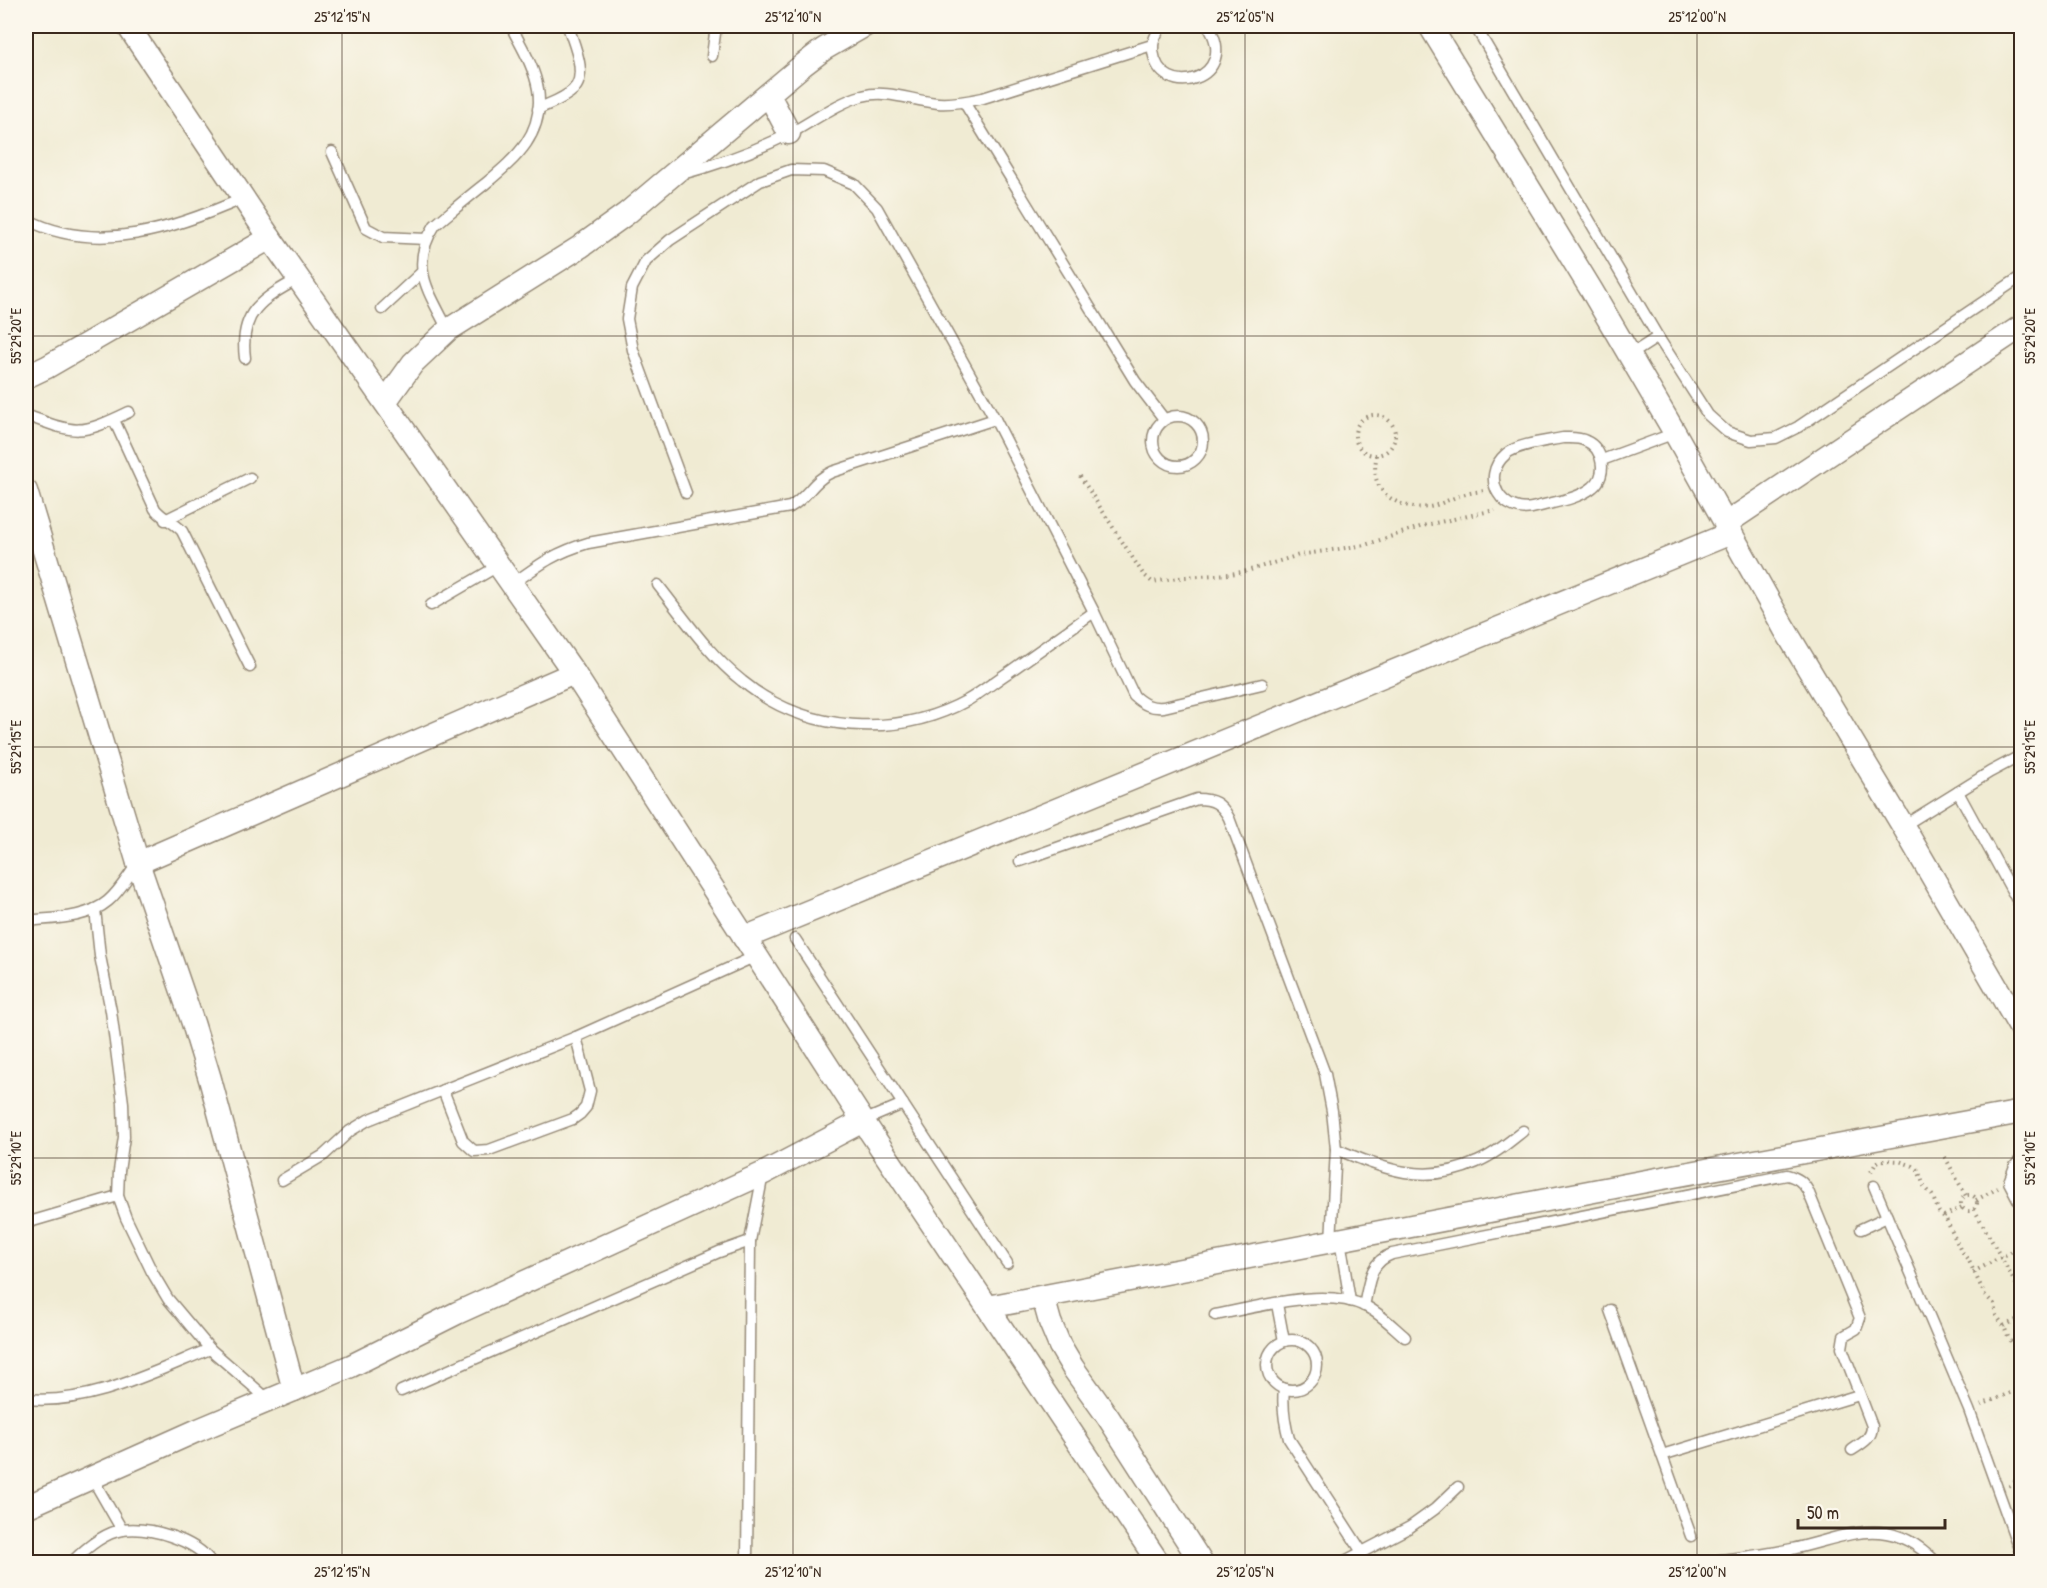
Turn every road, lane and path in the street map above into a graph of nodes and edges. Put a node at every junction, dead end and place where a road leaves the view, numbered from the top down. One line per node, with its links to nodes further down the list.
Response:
1 (128, 26): 18 (street)
2 (511, 26): 14 (lane)
3 (568, 26): 14 (lane)
4 (716, 26): 11 (lane)
5 (864, 26): 12 (street)
6 (1208, 26): 10 (lane)
7 (1430, 26): 29 (street)
8 (1475, 26): 28 (lane)
9 (1158, 27): 10 (lane)
10 (1152, 45): 13 (lane)
11 (712, 56)
12 (769, 95): 15 (street); 17 (street)
13 (964, 102): 15 (lane); 36 (lane)
14 (538, 109): 21 (lane)
15 (789, 133): 17 (lane)
16 (332, 152): 21 (lane)
17 (670, 177): 27 (street)
18 (244, 198): 19 (lane); 20 (street)
19 (26, 219)
20 (270, 238): 24 (street); 31 (street)
21 (426, 239): 22 (lane)
22 (422, 272): 25 (lane); 27 (lane)
23 (2022, 276): 28 (lane)
24 (298, 279): 30 (lane); 32 (street)
25 (382, 309)
26 (2022, 327): 48 (street)
27 (448, 330): 32 (street)
28 (1658, 337): 29 (lane)
29 (1630, 355): 38 (street)
30 (245, 358)
31 (26, 377)
32 (385, 402): 49 (street)
33 (129, 412): 37 (lane)
34 (26, 415): 37 (lane)
35 (995, 418): 45 (lane); 50 (lane); 53 (lane)
36 (1164, 419): 36 (lane)
37 (114, 420): 47 (lane)
38 (1675, 433): 40 (lane); 48 (street)
39 (1376, 455): 39 (path); 43 (path)
40 (1602, 460): 43 (lane); 46 (lane)
41 (1080, 476): 46 (path)
42 (250, 478): 47 (lane)
43 (1495, 489): 46 (lane)
44 (26, 491): 61 (street)
45 (687, 493)
46 (1510, 506)
47 (165, 520): 54 (lane)
48 (1728, 528): 59 (street); 66 (street)
49 (498, 566): 50 (street); 52 (lane)
50 (511, 585): 55 (street)
51 (658, 585): 53 (lane)
52 (432, 605)
53 (1094, 612): 56 (lane)
54 (250, 668)
55 (574, 673): 61 (street); 66 (street)
56 (1262, 684)
57 (2022, 755): 58 (lane)
58 (1958, 792): 59 (lane); 63 (lane)
59 (1903, 826): 67 (street)
60 (1020, 861): 74 (lane)
61 (138, 863): 62 (lane); 114 (street)
62 (94, 909): 64 (lane); 81 (lane)
63 (2022, 909)
64 (26, 921)
65 (795, 939): 70 (lane)
66 (750, 947): 68 (lane); 72 (street)
67 (2022, 1031)
68 (576, 1037): 69 (lane); 69 (lane)
69 (443, 1090): 78 (lane)
70 (903, 1104): 72 (lane); 95 (lane)
71 (2022, 1112): 91 (street)
72 (863, 1121): 77 (street); 102 (street)
73 (1523, 1131): 74 (lane)
74 (1336, 1149): 91 (lane)
75 (1945, 1157): 82 (path)
76 (2022, 1158): 79 (lane)
77 (764, 1173): 92 (lane); 114 (street)
78 (282, 1180)
79 (2009, 1182): 83 (path); 85 (lane)
80 (1874, 1186): 87 (path); 88 (lane)
81 (118, 1196): 89 (lane); 110 (lane)
82 (1966, 1196): 83 (path); 84 (path)
83 (1976, 1200): 86 (path)
84 (1962, 1207): 86 (path); 87 (path)
85 (2022, 1207)
86 (1974, 1209): 94 (path)
87 (1944, 1216): 96 (path)
88 (1887, 1217): 90 (lane); 119 (lane)
89 (26, 1223)
90 (1861, 1229)
91 (1336, 1240): 98 (street); 99 (lane)
92 (750, 1241): 115 (lane); 133 (lane)
93 (2022, 1246): 94 (path)
94 (2001, 1257): 96 (path); 97 (path)
95 (1007, 1263)
96 (1973, 1272): 107 (path)
97 (2022, 1295)
98 (1043, 1297): 102 (street); 135 (street)
99 (1350, 1301): 100 (lane); 101 (lane)
100 (1277, 1304): 105 (lane); 109 (lane)
101 (1364, 1306): 108 (lane); 116 (lane)
102 (988, 1308): 134 (street)
103 (1610, 1310): 121 (lane)
104 (2022, 1310): 106 (path)
105 (1215, 1315)
106 (2022, 1316): 107 (path)
107 (2004, 1326): 111 (path)
108 (1405, 1337)
109 (1284, 1341): 113 (lane); 113 (lane)
110 (210, 1349): 117 (lane); 118 (lane)
111 (2022, 1362)
112 (2022, 1388): 119 (path)
113 (1284, 1389): 129 (lane)
114 (294, 1390): 118 (street)
115 (401, 1391)
116 (1859, 1395): 120 (lane); 121 (lane)
117 (26, 1400)
118 (270, 1401): 122 (street)
119 (1969, 1410): 125 (lane)
120 (1852, 1450)
121 (1662, 1455): 128 (lane)
122 (91, 1476): 124 (street); 127 (lane)
123 (1458, 1487): 129 (lane)
124 (26, 1507)
125 (2008, 1518): 126 (lane); 130 (lane)
126 (2022, 1520)
127 (122, 1530): 131 (lane); 132 (lane)
128 (1690, 1536)
129 (1362, 1552): 136 (lane)
130 (2022, 1557)
131 (72, 1563)
132 (211, 1563)
133 (747, 1563)
134 (1158, 1563)
135 (1202, 1563)
136 (1343, 1563)
137 (1706, 1563): 138 (lane)
138 (1936, 1563)

